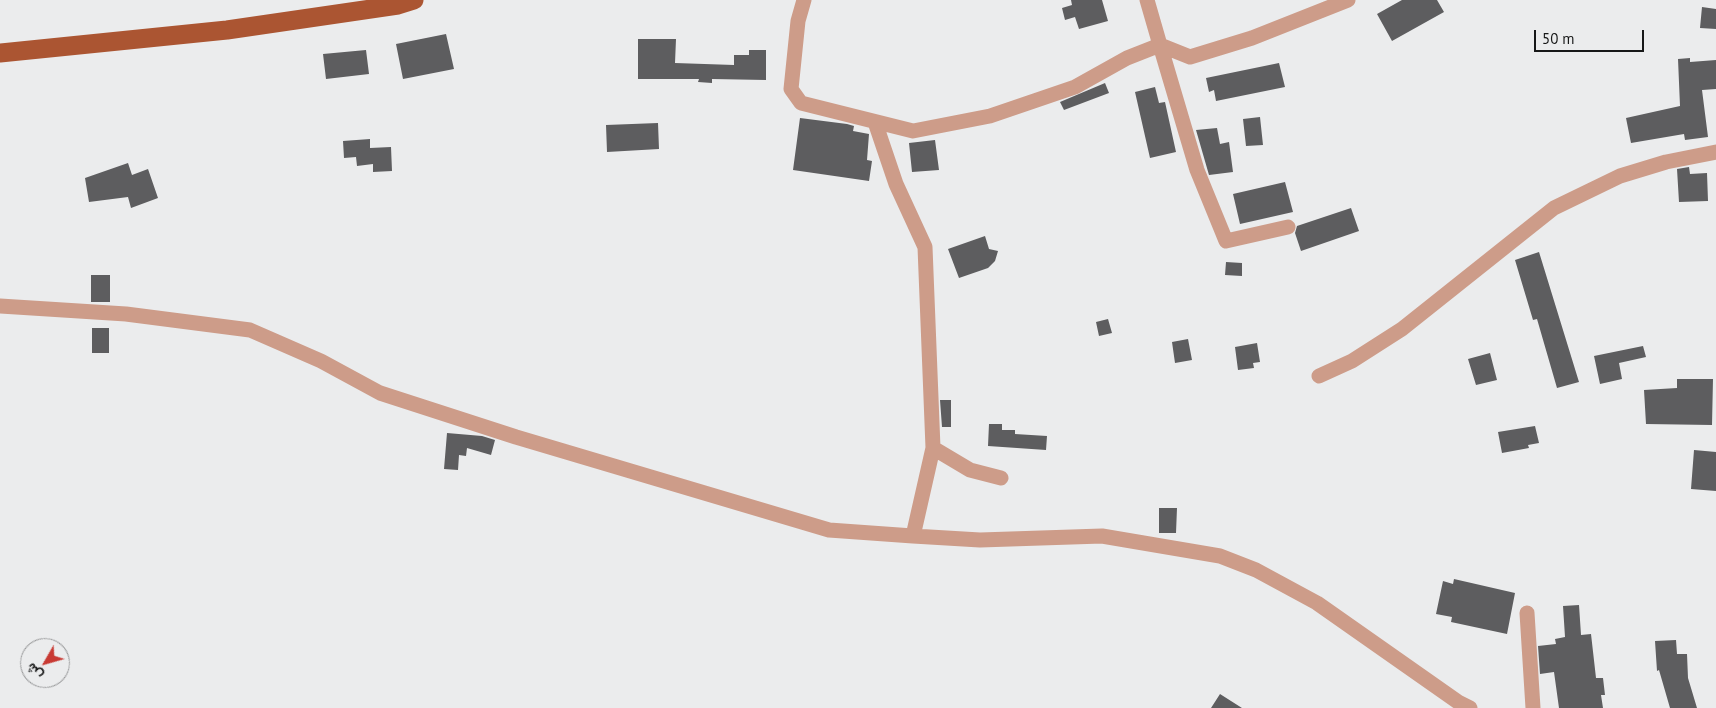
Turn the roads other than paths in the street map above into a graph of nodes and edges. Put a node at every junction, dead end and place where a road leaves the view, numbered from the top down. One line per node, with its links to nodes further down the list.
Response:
1 (414, 0): 6 (main road)
2 (804, 0): 7 (street)
3 (1147, 0): 5 (street)
4 (1348, 0): 5 (street)
5 (1160, 45): 7 (street); 9 (street)
6 (0, 53)
7 (875, 122): 12 (street)
8 (1716, 152): 11 (street)
9 (1288, 227)
10 (0, 306): 14 (street)
11 (1319, 376)
12 (933, 448): 13 (street); 14 (street)
13 (1000, 478)
14 (913, 536): 16 (street)
15 (1527, 613): 17 (street)
16 (1470, 708)
17 (1533, 708)

